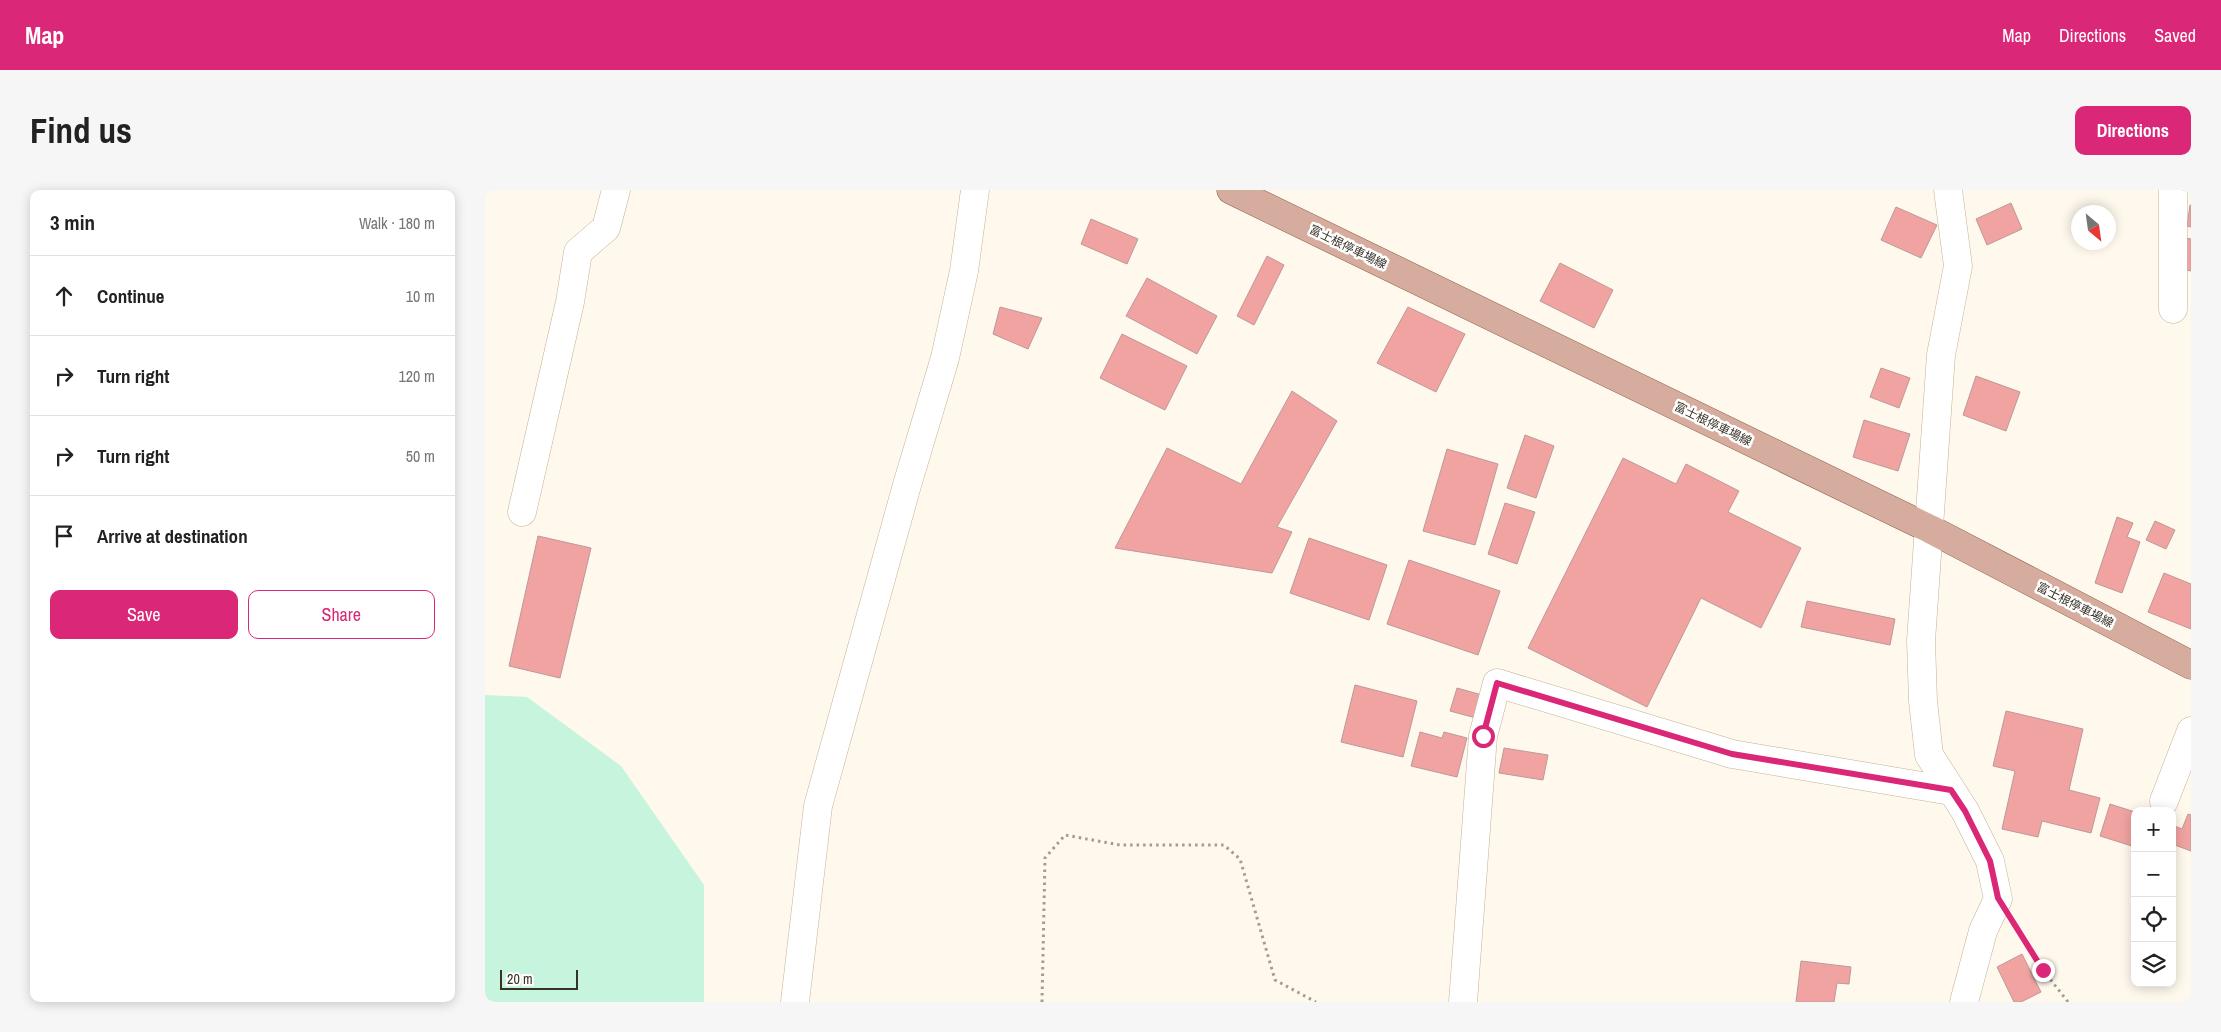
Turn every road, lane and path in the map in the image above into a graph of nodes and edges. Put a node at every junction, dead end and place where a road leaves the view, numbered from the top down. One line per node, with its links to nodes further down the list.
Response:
1 (616, 190): 7 (street)
2 (975, 190): 14 (street)
3 (1231, 190): 8 (main road, 富士根停車場線)
4 (1948, 190): 8 (street)
5 (2173, 190): 6 (street)
6 (2173, 309)
7 (522, 512)
8 (1930, 529): 9 (main road, 富士根停車場線); 11 (street)
9 (2191, 665)
10 (2191, 731): 12 (street)
11 (1951, 790): 13 (street); 17 (street)
12 (2164, 801)
13 (1998, 898): 18 (street); 19 (path)
14 (795, 1002)
15 (1042, 1002): 16 (path)
16 (1316, 1002)
17 (1463, 1002)
18 (1964, 1002)
19 (2068, 1002)

